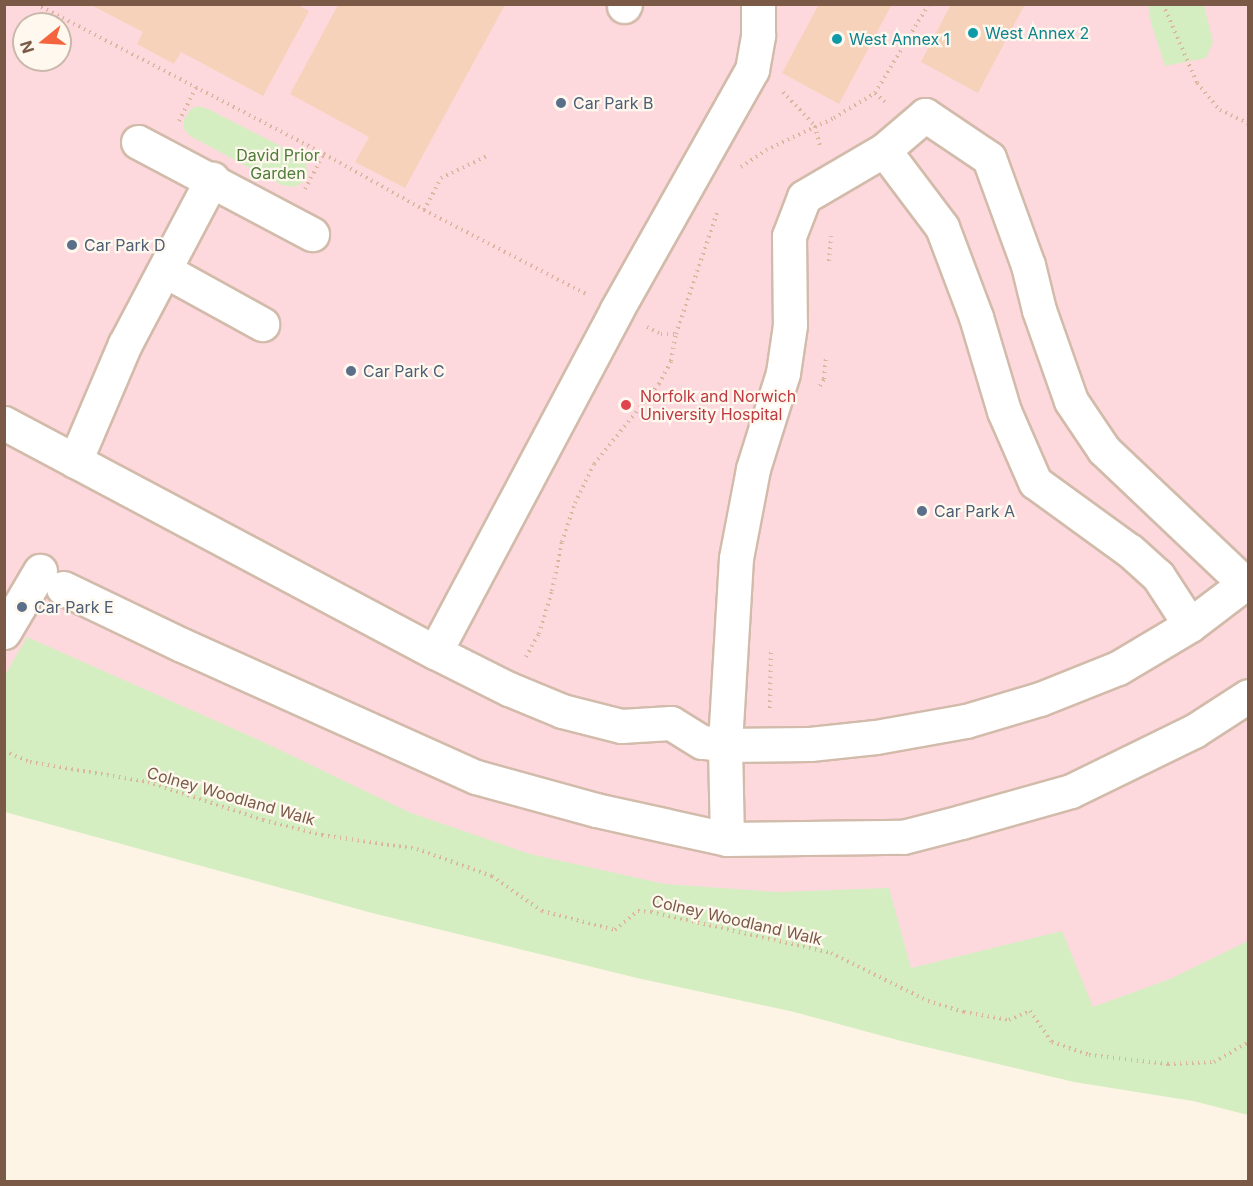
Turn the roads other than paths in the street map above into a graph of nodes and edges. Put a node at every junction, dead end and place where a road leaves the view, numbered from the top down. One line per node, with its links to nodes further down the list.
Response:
1 (758, 4): 13 (lane)
2 (138, 142): 4 (lane)
3 (884, 150): 10 (lane); 11 (lane); 15 (lane)
4 (213, 179): 5 (lane); 6 (lane)
5 (312, 234)
6 (166, 271): 7 (lane); 9 (lane)
7 (262, 324)
8 (4, 423): 9 (lane)
9 (75, 461): 13 (lane)
10 (1247, 583): 11 (lane)
11 (1190, 625): 15 (lane)
12 (4, 632): 16 (lane)
13 (435, 652): 15 (lane)
14 (1248, 696): 16 (lane)
15 (713, 744): 16 (lane)
16 (727, 840)

